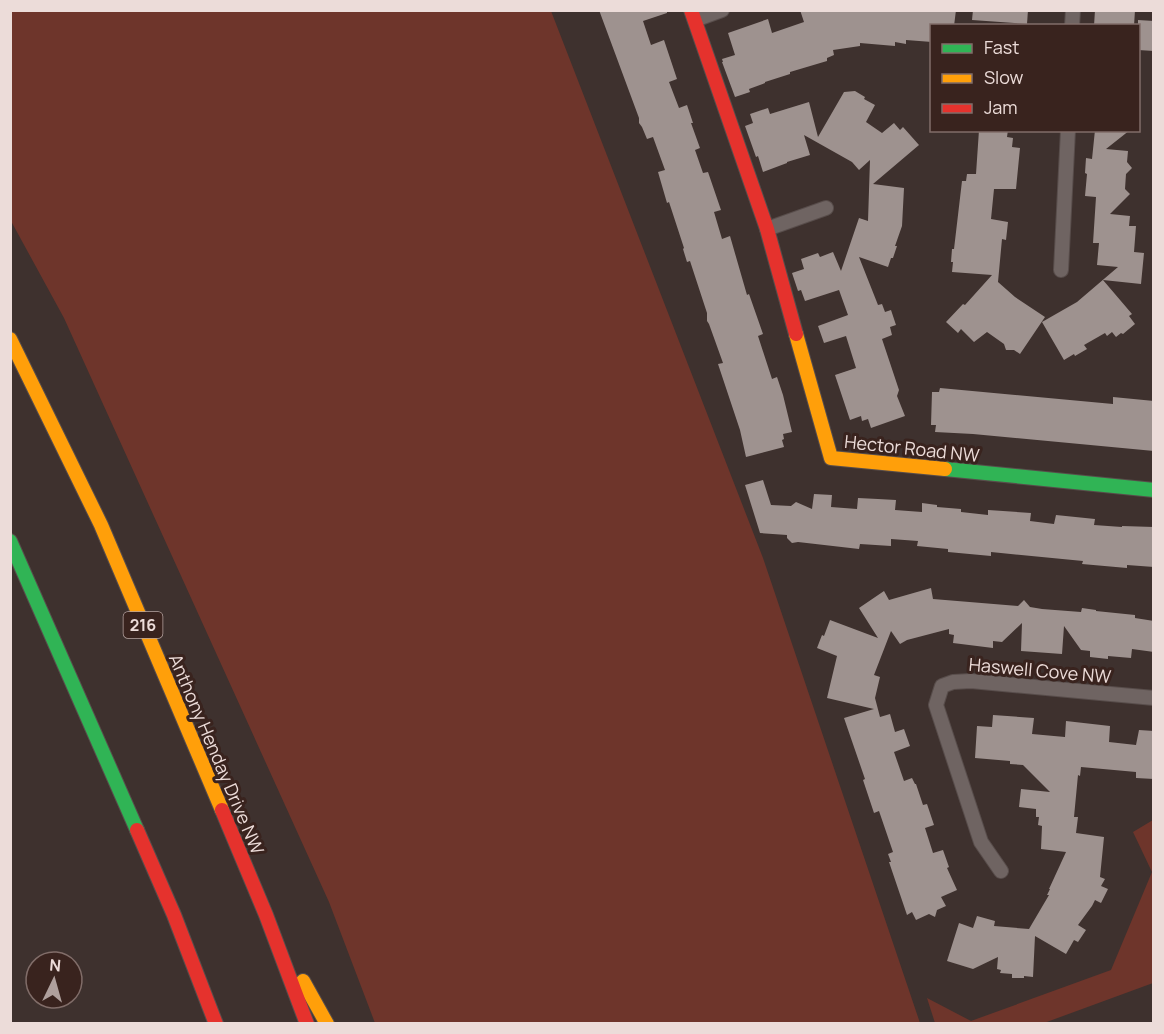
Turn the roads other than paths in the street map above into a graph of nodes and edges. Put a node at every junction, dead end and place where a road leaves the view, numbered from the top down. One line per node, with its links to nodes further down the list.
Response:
1 (722, 10): 2 (street)
2 (693, 15): 5 (main road, Hector Road NW)
3 (1068, 132): 6 (street)
4 (826, 208): 5 (street)
5 (767, 229): 8 (main road, Hector Road NW)
6 (1061, 270)
7 (10, 339): 12 (main road, Anthony Henday Drive NW / 216)
8 (1154, 490)
9 (10, 541): 13 (main road)
10 (1154, 698): 11 (street, Haswell Cove NW)
11 (1001, 871)
12 (266, 915): 14 (main road, Anthony Henday Drive NW / 216); 15 (main road)
13 (216, 1023)
14 (307, 1023)
15 (327, 1023)

